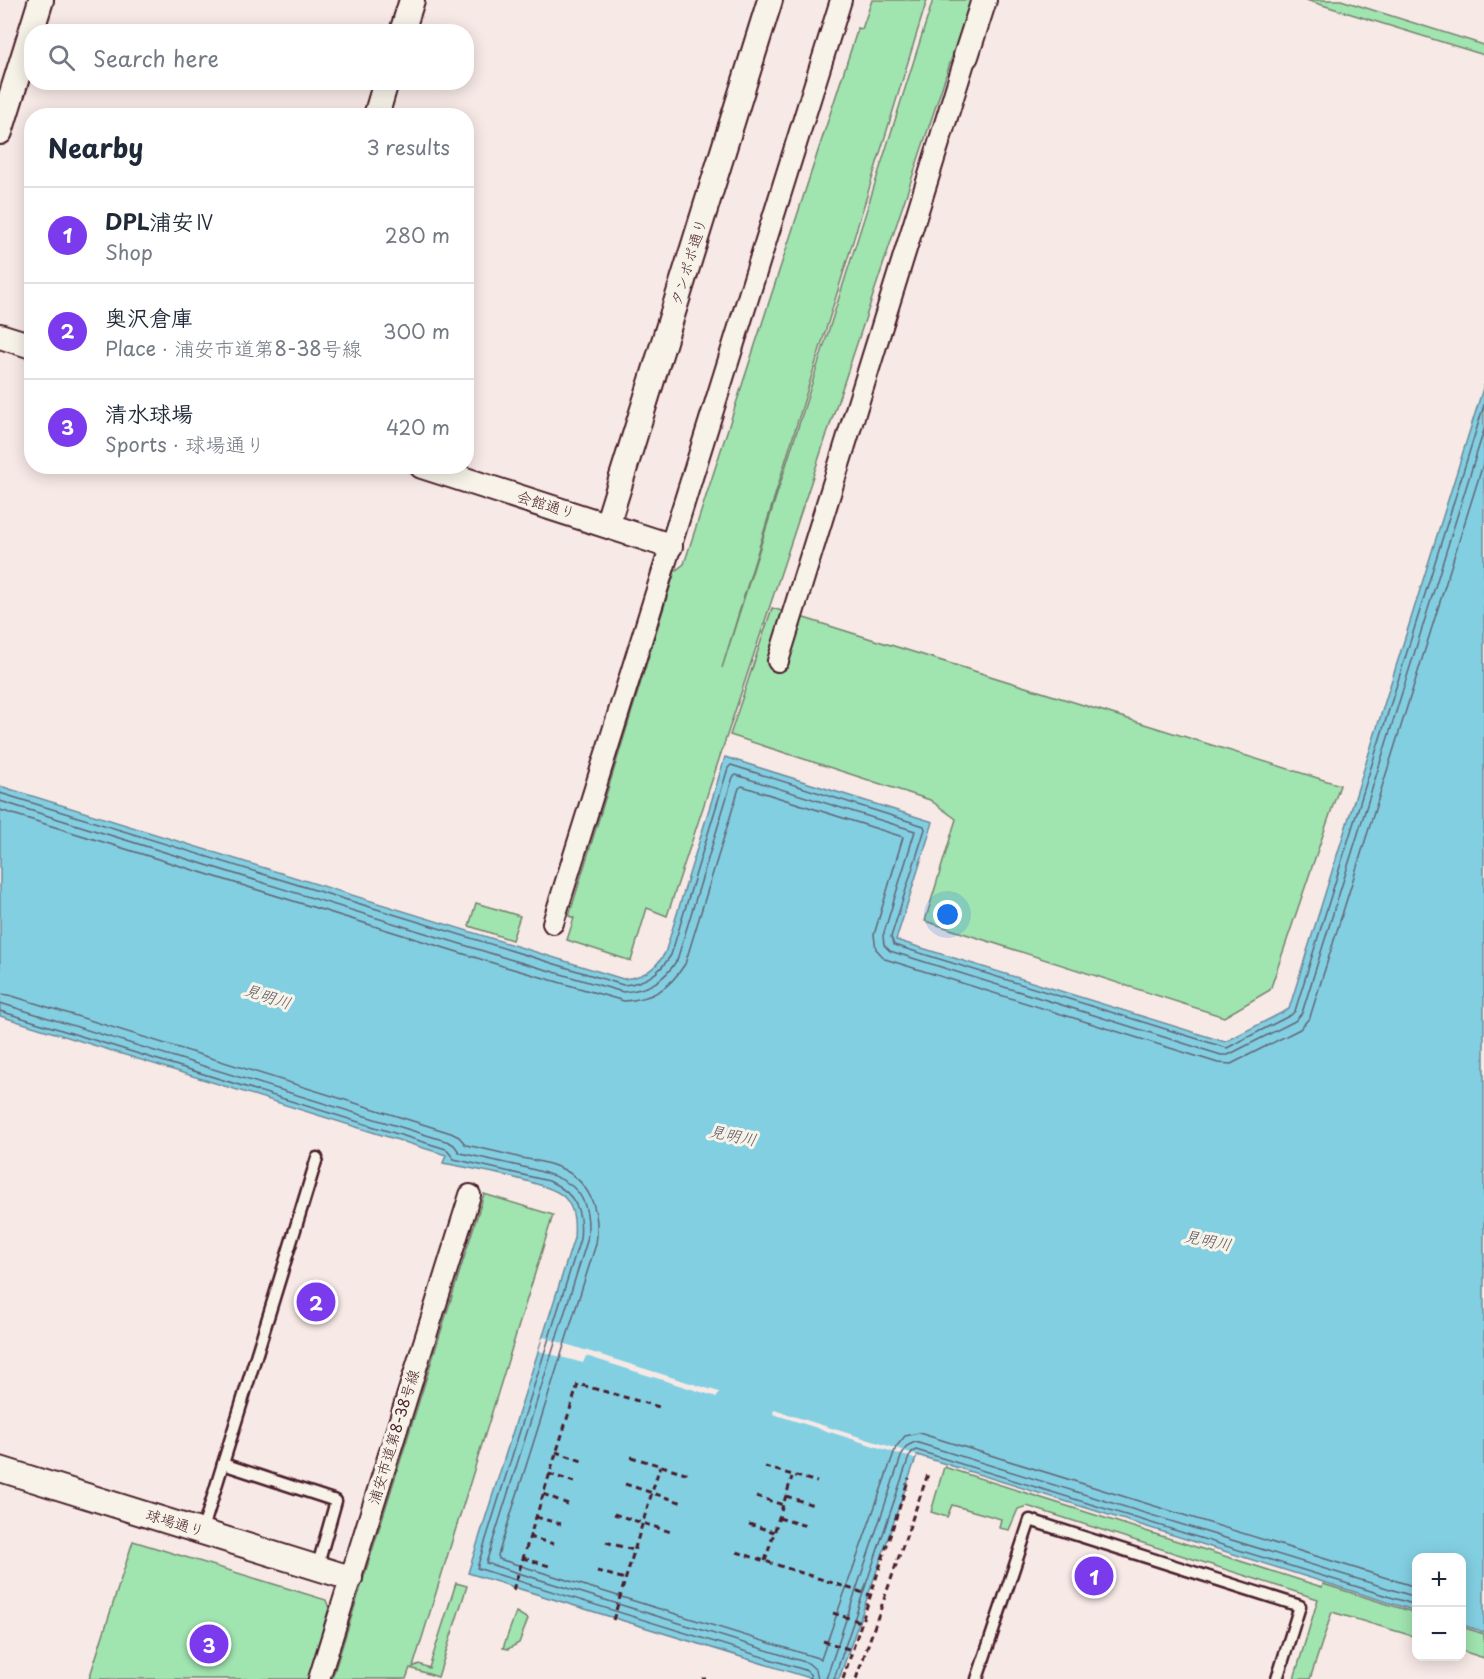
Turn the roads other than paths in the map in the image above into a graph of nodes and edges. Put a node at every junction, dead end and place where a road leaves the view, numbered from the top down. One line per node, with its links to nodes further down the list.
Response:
1 (41, 0): 6 (street)
2 (412, 0): 7 (street)
3 (770, 0): 16 (street, タンポポ通り)
4 (841, 0): 17 (street)
5 (984, 0): 9 (street)
6 (34, 24)
7 (404, 24)
8 (24, 55): 12 (street)
9 (966, 56): 18 (street)
10 (384, 90): 11 (street)
11 (378, 108)
12 (0, 132)
13 (0, 336): 14 (street)
14 (24, 344)
15 (447, 474): 16 (street, 会館通り)
16 (607, 525): 17 (street, 会館通り)
17 (670, 546): 19 (street)
18 (778, 661)
19 (553, 923)
20 (317, 1158): 22 (lane)
21 (470, 1195): 26 (street, 浦安市道第8-38号線)
22 (223, 1464): 24 (lane); 25 (lane)
23 (0, 1469): 24 (street, 球場通り)
24 (202, 1532): 25 (street, 球場通り)
25 (317, 1568): 26 (street, 球場通り)
26 (350, 1578): 27 (street, 浦安市道第8-38号線)
27 (319, 1679)
28 (977, 1679): 29 (lane)
29 (1276, 1679)

